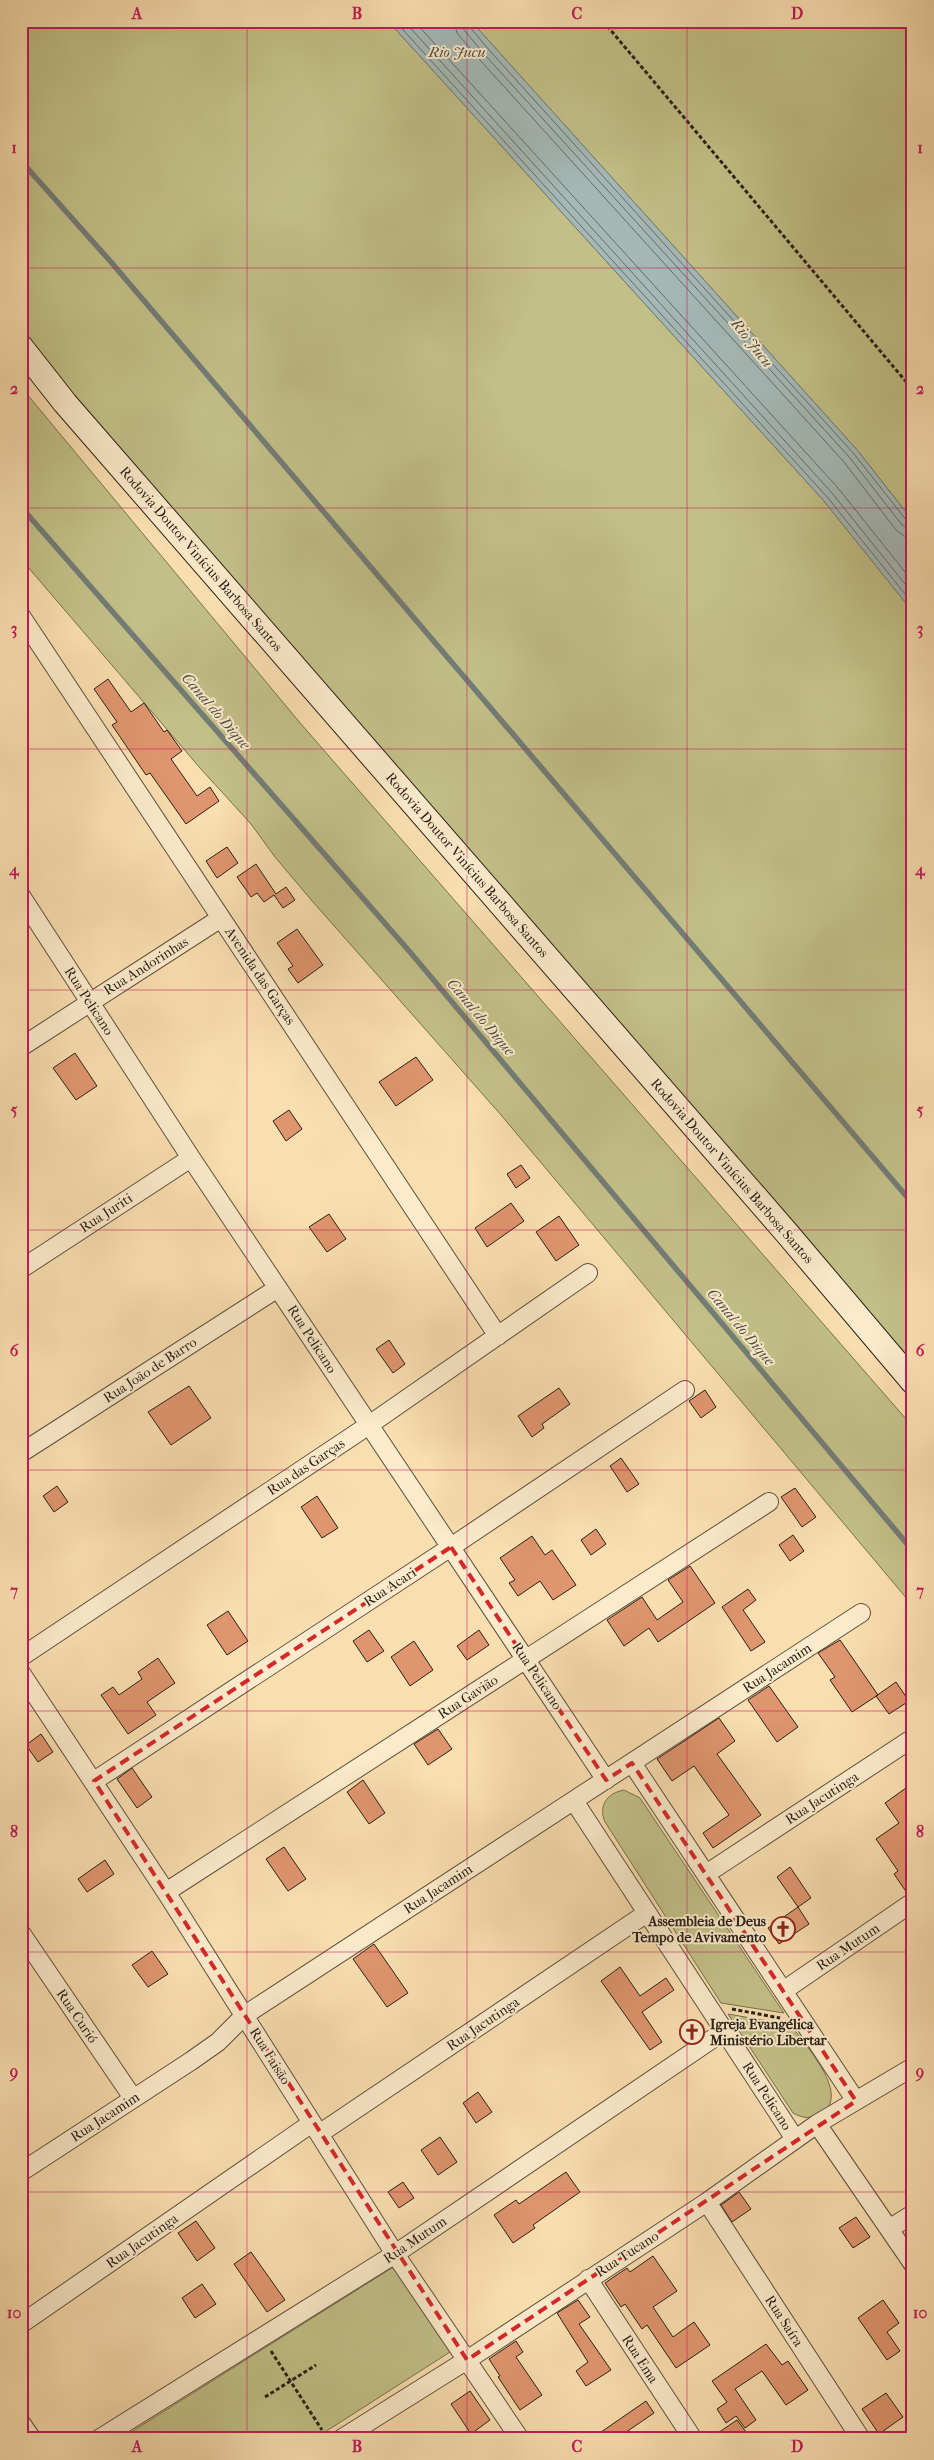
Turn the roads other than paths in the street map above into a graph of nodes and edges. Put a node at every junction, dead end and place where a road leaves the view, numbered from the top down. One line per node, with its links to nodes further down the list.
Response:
1 (21, 347): 12 (main road, Rodovia Doutor Vinícius Barbosa Santos)
2 (21, 616): 4 (street, Avenida das Garças)
3 (21, 896): 5 (street, Rua Pelicano)
4 (221, 918): 5 (street, Rua Andorinhas); 11 (street, Avenida das Garças)
5 (89, 1002): 6 (street, Rua Andorinhas); 7 (street, Rua Pelicano)
6 (21, 1047)
7 (191, 1158): 8 (street, Rua Juriti); 10 (street, Rua Pelicano)
8 (21, 1269)
9 (588, 1273): 11 (street, Rua das Garças)
10 (278, 1288): 14 (street, Rua Pelicano); 15 (street, Rua João de Barro)
11 (498, 1336): 14 (street, Rua das Garças)
12 (913, 1382)
13 (685, 1390): 17 (street, Rua Acari)
14 (368, 1425): 17 (street, Rua Pelicano); 19 (street, Rua das Garças)
15 (21, 1453)
16 (769, 1502): 20 (street, Rua Gavião)
17 (451, 1547): 20 (street, Rua Pelicano); 25 (street, Rua Acari)
18 (861, 1613): 23 (street, Rua Jacamim)
19 (21, 1657)
20 (526, 1660): 24 (street, Rua Pelicano); 28 (street, Rua Gavião)
21 (21, 1673): 25 (street, Rua Faisão)
22 (913, 1738): 27 (street, Rua Jacutinga)
23 (632, 1763): 24 (street, Rua Jacamim); 27 (street)
24 (606, 1780): 26 (street, Rua Jacamim)
25 (94, 1781): 28 (street, Rua Faisão)
26 (574, 1801): 30 (street, Rua Pelicano); 33 (street, Rua Jacamim)
27 (706, 1874): 32 (street)
28 (166, 1892): 33 (street, Rua Faisão)
29 (913, 1902): 32 (street, Rua Mutum)
30 (647, 1913): 34 (street, Rua Pelicano); 39 (street, Rua Jacutinga)
31 (21, 1934): 36 (street, Rua Curió)
32 (783, 1991): 37 (street)
33 (245, 2015): 36 (street, Rua Jacamim); 39 (street, Rua Faisão)
34 (724, 2031): 40 (street, Rua Pelicano); 45 (street, Rua Mutum)
35 (913, 2067): 37 (street, Rua Tucano)
36 (132, 2098): 41 (street, Rua Jacamim)
37 (856, 2101): 38 (street, Rua Tucano)
38 (817, 2124): 40 (street, Rua Tucano); 44 (street)
39 (316, 2129): 45 (street, Rua Faisão); 48 (street, Rua Jacutinga)
40 (796, 2139): 42 (street, Rua Tucano)
41 (21, 2172)
42 (707, 2202): 47 (street, Rua Tucano); 56 (street, Rua Saíra)
43 (913, 2214): 44 (street)
44 (889, 2229): 46 (street)
45 (395, 2254): 49 (street, Rua Faisão); 53 (street, Rua Mutum)
46 (913, 2264)
47 (588, 2279): 49 (street, Rua Tucano); 55 (street, Rua Ema)
48 (21, 2324)
49 (467, 2360): 51 (street, Rua Tucano); 54 (street, Rua Faisão)
50 (21, 2423): 52 (street)
51 (349, 2436)
52 (32, 2439)
53 (99, 2439)
54 (520, 2439)
55 (692, 2439)
56 (861, 2439)

